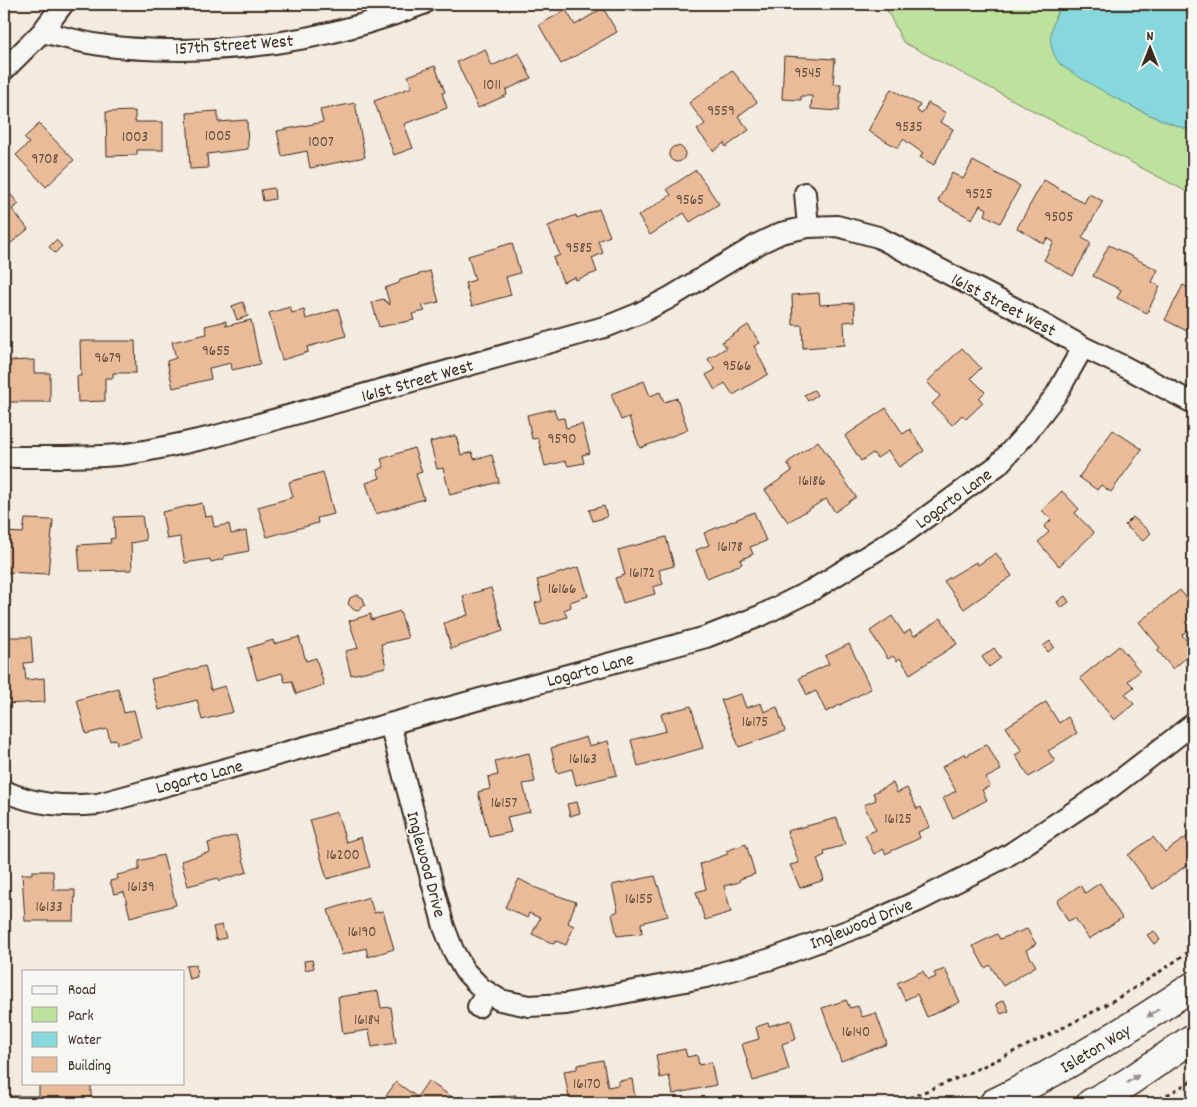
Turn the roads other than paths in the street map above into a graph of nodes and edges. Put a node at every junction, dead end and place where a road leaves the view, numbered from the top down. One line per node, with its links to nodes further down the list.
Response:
1 (63, 4): 3 (street)
2 (423, 4): 3 (street, 157th Street West)
3 (42, 32): 4 (street)
4 (4, 70)
5 (805, 193): 6 (street)
6 (808, 227): 7 (street, 161st Street West); 9 (street, 161st Street West)
7 (1083, 347): 8 (street, 161st Street West); 10 (street, Logarto Lane)
8 (1193, 403)
9 (4, 457)
10 (390, 724): 11 (street, Inglewood Drive); 12 (street, Logarto Lane)
11 (1193, 724)
12 (4, 790)
13 (1193, 986): 15 (main road, Isleton Way, one-way to 15)
14 (1193, 1038): 16 (main road, one-way to 14)
15 (994, 1103)
16 (1091, 1103)

